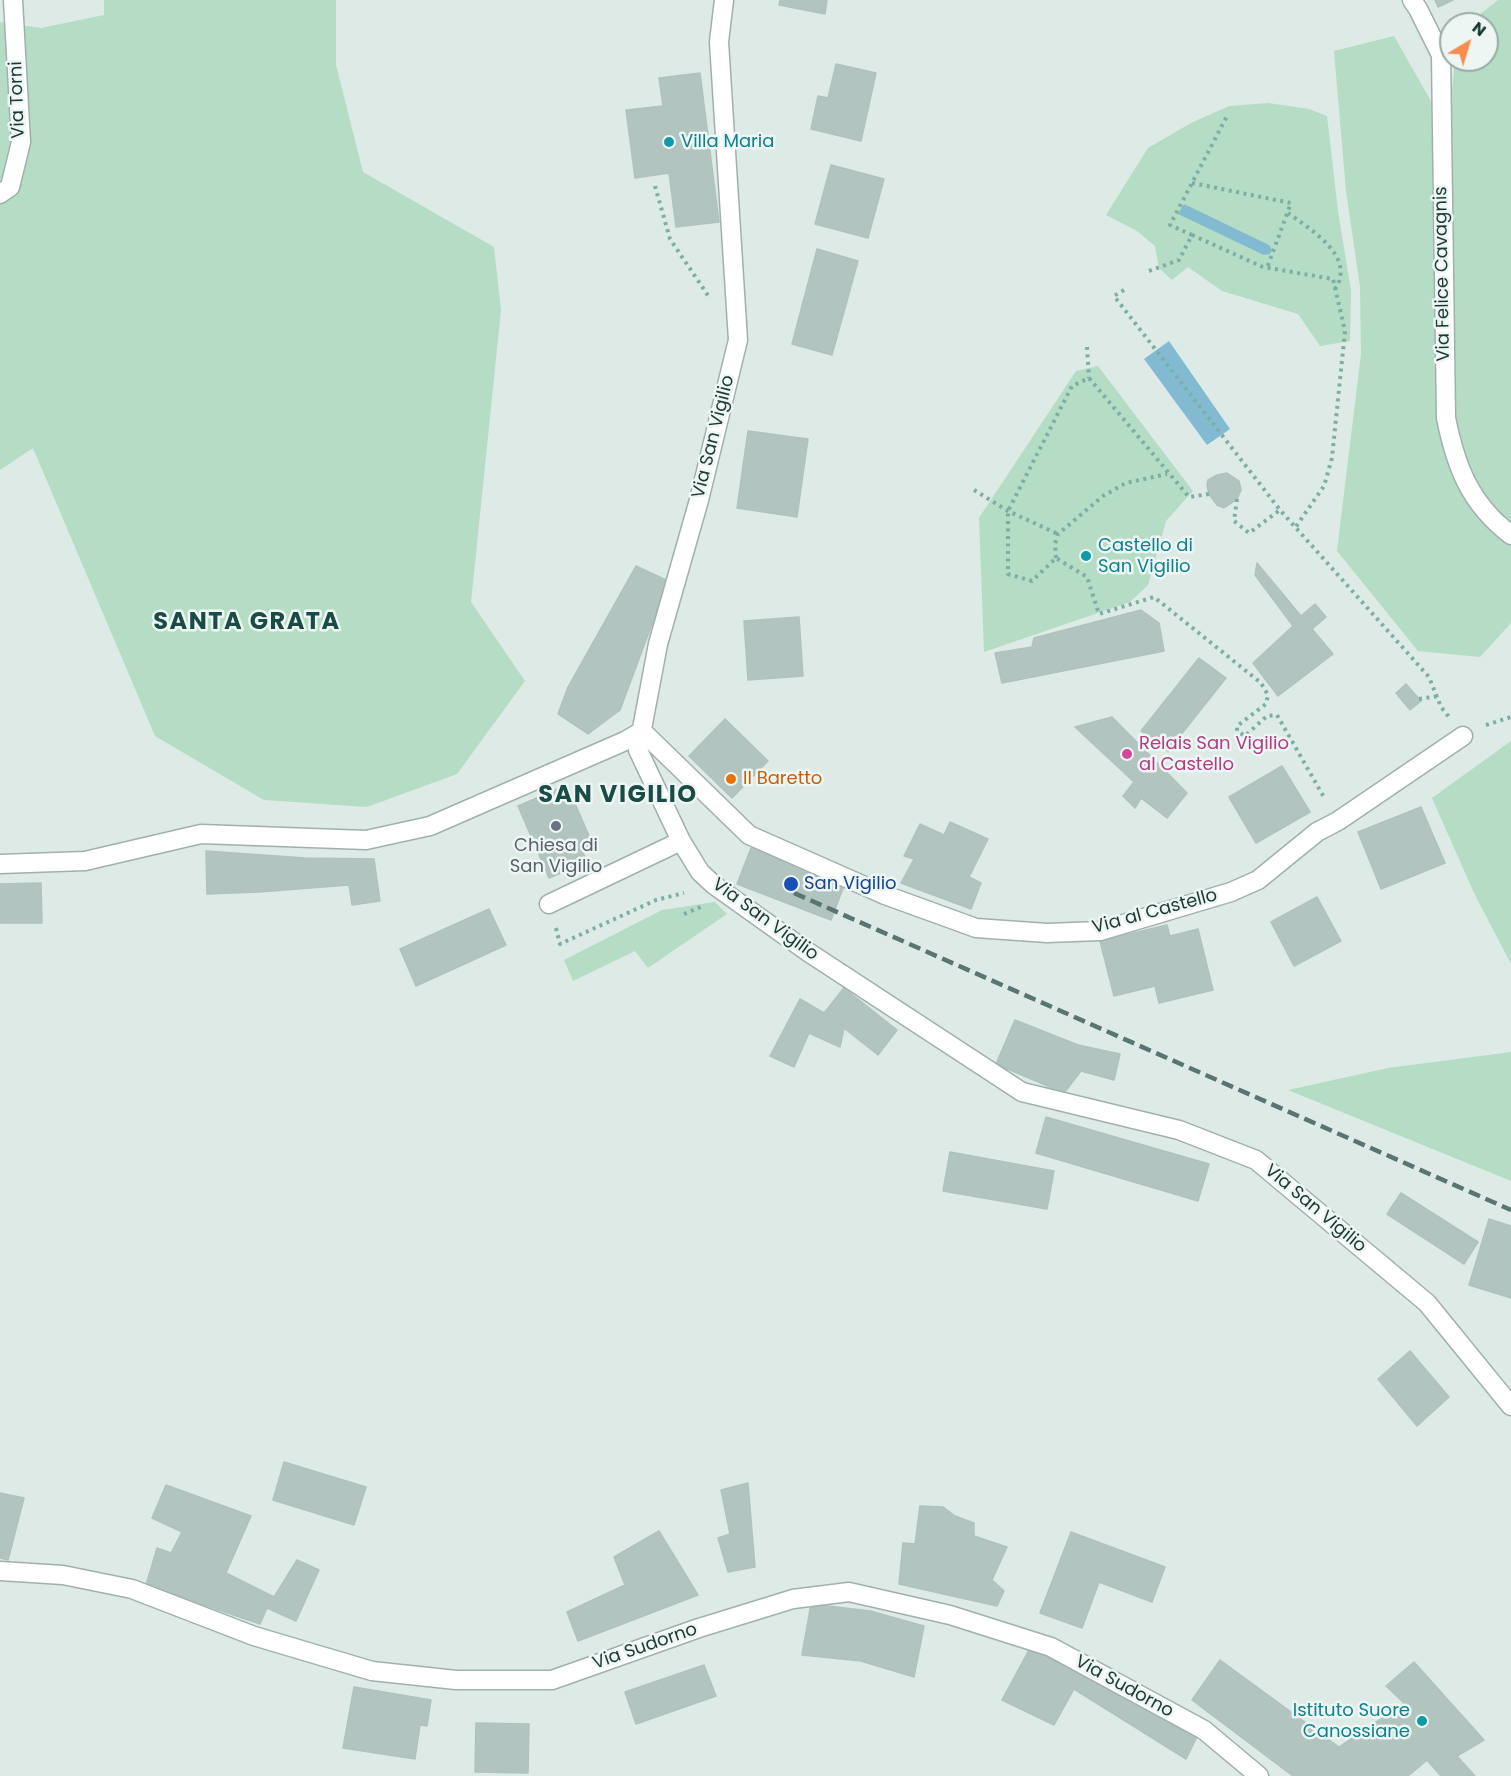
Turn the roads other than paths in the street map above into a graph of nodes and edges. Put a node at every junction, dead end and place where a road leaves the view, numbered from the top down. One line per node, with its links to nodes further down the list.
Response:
1 (13, 0): 4 (street, Via Torni)
2 (724, 0): 6 (street, Via San Vigilio)
3 (1412, 0): 5 (street, Via Felice Cavagnis)
4 (0, 194)
5 (1511, 536)
6 (642, 731): 7 (street, Via al Castello); 8 (street, Via San Vigilio); 9 (street)
7 (1463, 736)
8 (681, 841): 10 (street); 11 (street, Via San Vigilio)
9 (0, 864)
10 (549, 904)
11 (1511, 1406)
12 (0, 1571): 13 (street, Via Sudorno)
13 (1259, 1776)

